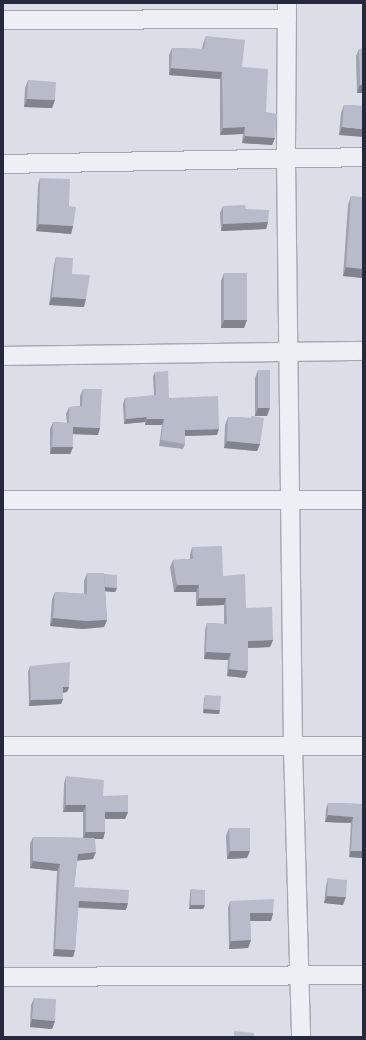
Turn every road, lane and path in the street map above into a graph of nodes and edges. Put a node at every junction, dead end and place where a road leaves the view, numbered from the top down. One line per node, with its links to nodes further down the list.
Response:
1 (287, 11): 2 (street); 3 (street)
2 (3, 20)
3 (286, 157): 4 (street); 5 (street); 7 (street)
4 (363, 157)
5 (3, 164)
6 (363, 351): 7 (street)
7 (289, 352): 8 (street); 9 (street)
8 (3, 356)
9 (292, 499): 10 (street); 11 (street); 14 (street)
10 (3, 500)
11 (363, 500)
12 (3, 746): 14 (street)
13 (363, 746): 14 (street)
14 (293, 747): 15 (street)
15 (300, 974): 16 (street); 17 (street); 18 (street)
16 (363, 975)
17 (3, 977)
18 (300, 1037)

